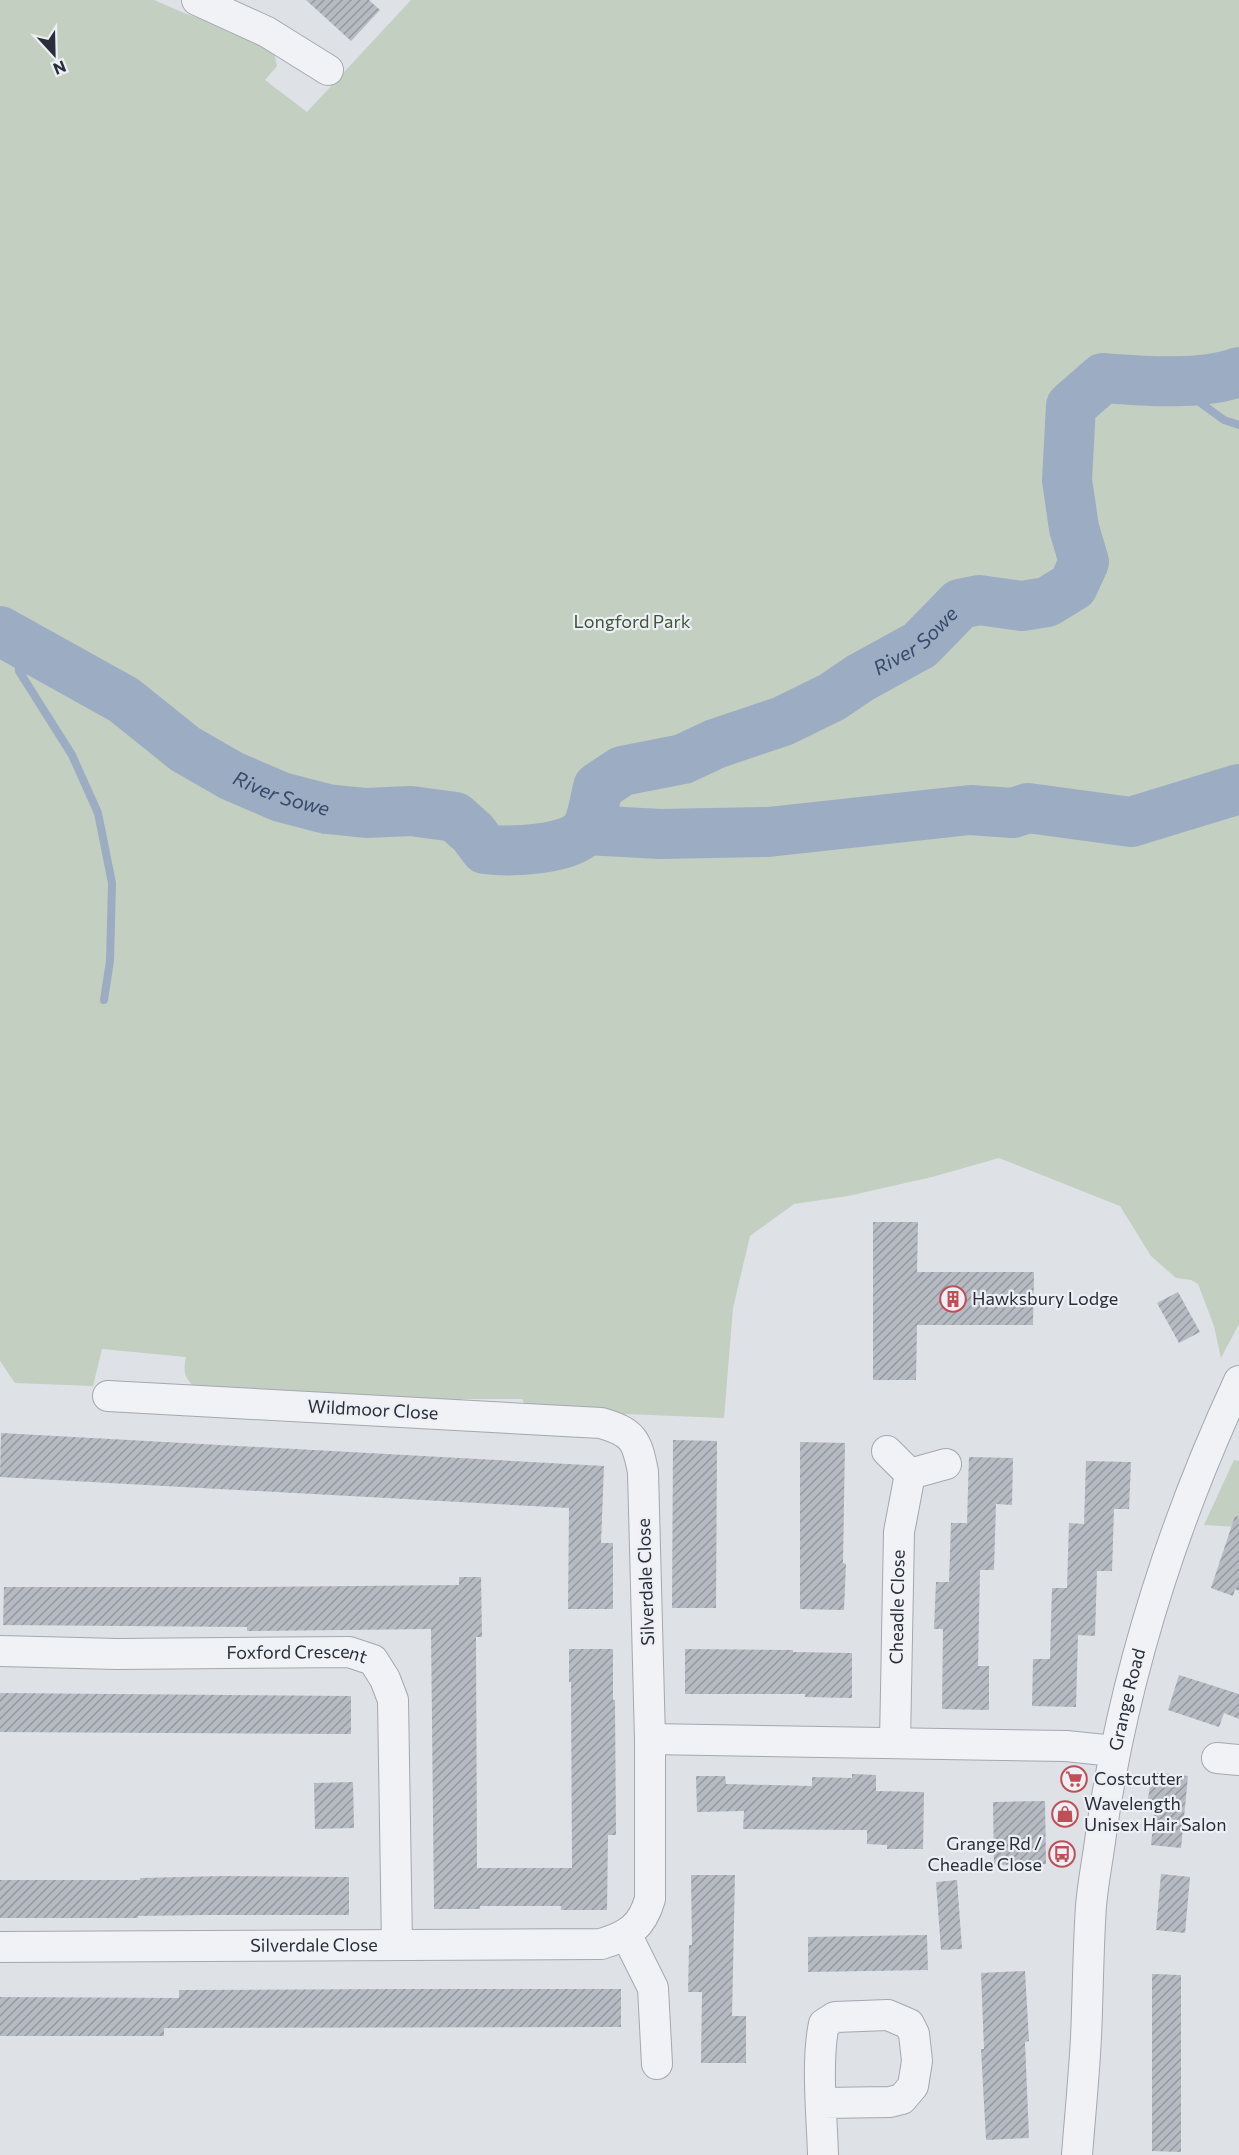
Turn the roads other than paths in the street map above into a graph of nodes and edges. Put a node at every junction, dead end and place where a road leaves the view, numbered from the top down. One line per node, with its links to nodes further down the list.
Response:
1 (197, 0): 2 (street)
2 (328, 70)
3 (1239, 1381): 5 (street, Grange Road)
4 (108, 1395): 6 (street, Wildmoor Close)
5 (1227, 1438): 13 (street, Grange Road)
6 (634, 1439): 11 (street, Silverdale Close)
7 (887, 1451): 9 (street)
8 (946, 1464): 9 (street)
9 (910, 1473): 12 (street, Cheadle Close)
10 (0, 1651): 15 (street, Foxford Crescent)
11 (650, 1738): 12 (street); 14 (street, Silverdale Close)
12 (895, 1743): 13 (street)
13 (1114, 1751): 20 (street, Grange Road)
14 (626, 1934): 15 (street, Silverdale Close); 17 (street)
15 (397, 1945): 16 (street, Silverdale Close)
16 (0, 1947)
17 (657, 2064)
18 (822, 2103): 19 (street)
19 (823, 2155)
20 (1077, 2155)

